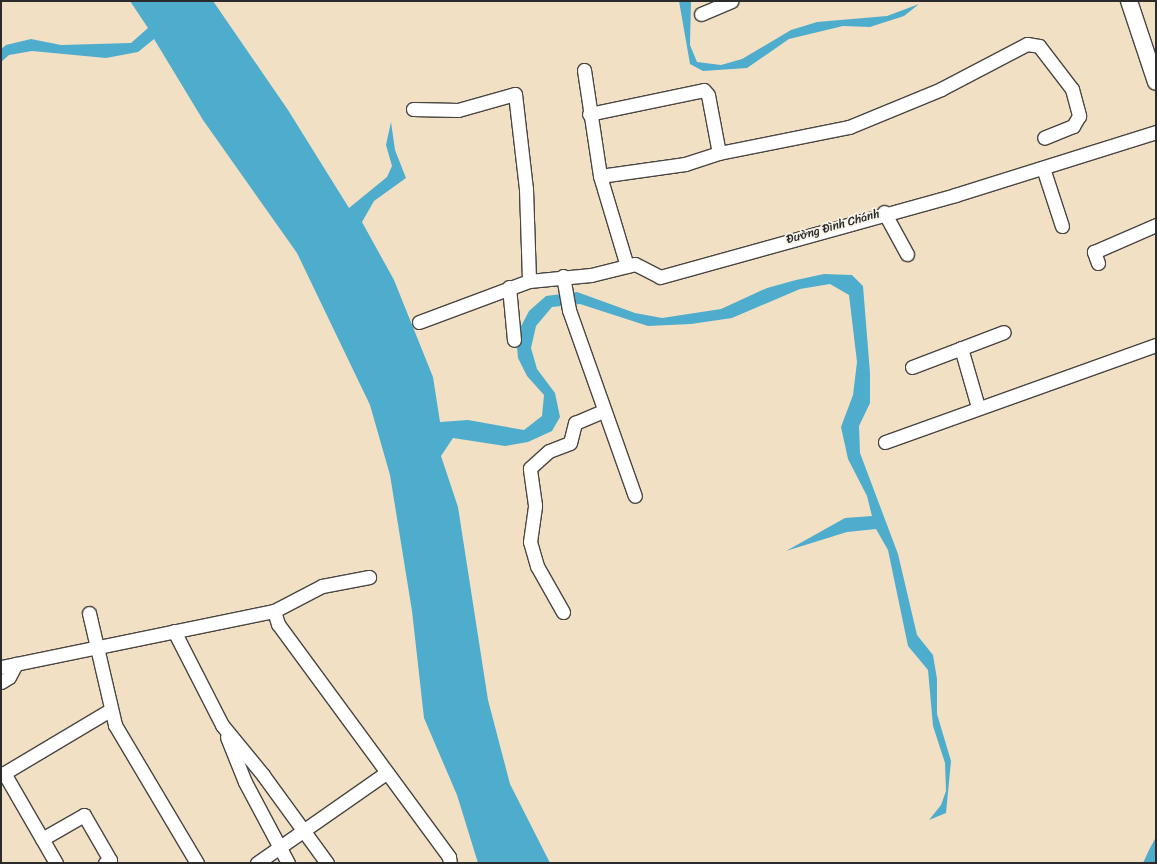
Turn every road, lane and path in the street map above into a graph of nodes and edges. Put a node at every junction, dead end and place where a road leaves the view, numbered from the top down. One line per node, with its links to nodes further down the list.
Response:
1 (731, 1): 3 (street)
2 (1129, 1): 5 (main road)
3 (701, 14)
4 (584, 70): 7 (street)
5 (1156, 82)
6 (413, 109): 20 (street)
7 (589, 114): 10 (street); 12 (street)
8 (1156, 132): 11 (street, Đường Đình Chánh)
9 (1044, 138): 10 (street)
10 (720, 153): 12 (street)
11 (1043, 168): 13 (street, Đường Đình Chánh); 15 (street)
12 (600, 176): 18 (street)
13 (884, 212): 16 (street); 18 (street, Đường Đình Chánh)
14 (1156, 225): 17 (street)
15 (1062, 226)
16 (907, 254)
17 (1098, 263)
18 (627, 266): 19 (street, Đường Đình Chánh)
19 (563, 276): 20 (street, Đường Đình Chánh); 29 (street)
20 (529, 281): 21 (street, Đường Đình Chánh)
21 (509, 286): 22 (street, Đường Đình Chánh); 24 (street)
22 (419, 322)
23 (1004, 332): 26 (street)
24 (514, 340)
25 (1156, 345): 28 (street)
26 (961, 348): 27 (street); 28 (street)
27 (912, 367)
28 (978, 407): 30 (street)
29 (603, 411): 31 (street); 34 (street)
30 (885, 442)
31 (635, 496)
32 (370, 577): 33 (street)
33 (274, 611): 36 (street); 43 (street)
34 (563, 612)
35 (89, 613): 37 (street)
36 (174, 631): 37 (street); 42 (street)
37 (96, 647): 38 (street); 41 (street)
38 (16, 664): 39 (street); 40 (street)
39 (1, 667)
40 (1, 682)
41 (110, 710): 44 (street); 50 (street)
42 (222, 725): 45 (street); 47 (street)
43 (386, 773): 45 (street); 54 (street)
44 (2, 774): 46 (street)
45 (305, 831): 47 (street); 53 (street)
46 (42, 838): 48 (street); 49 (street)
47 (279, 849): 51 (street); 52 (street)
48 (56, 863)
49 (105, 863)
50 (197, 863)
51 (257, 863)
52 (288, 863)
53 (327, 863)
54 (450, 863)

